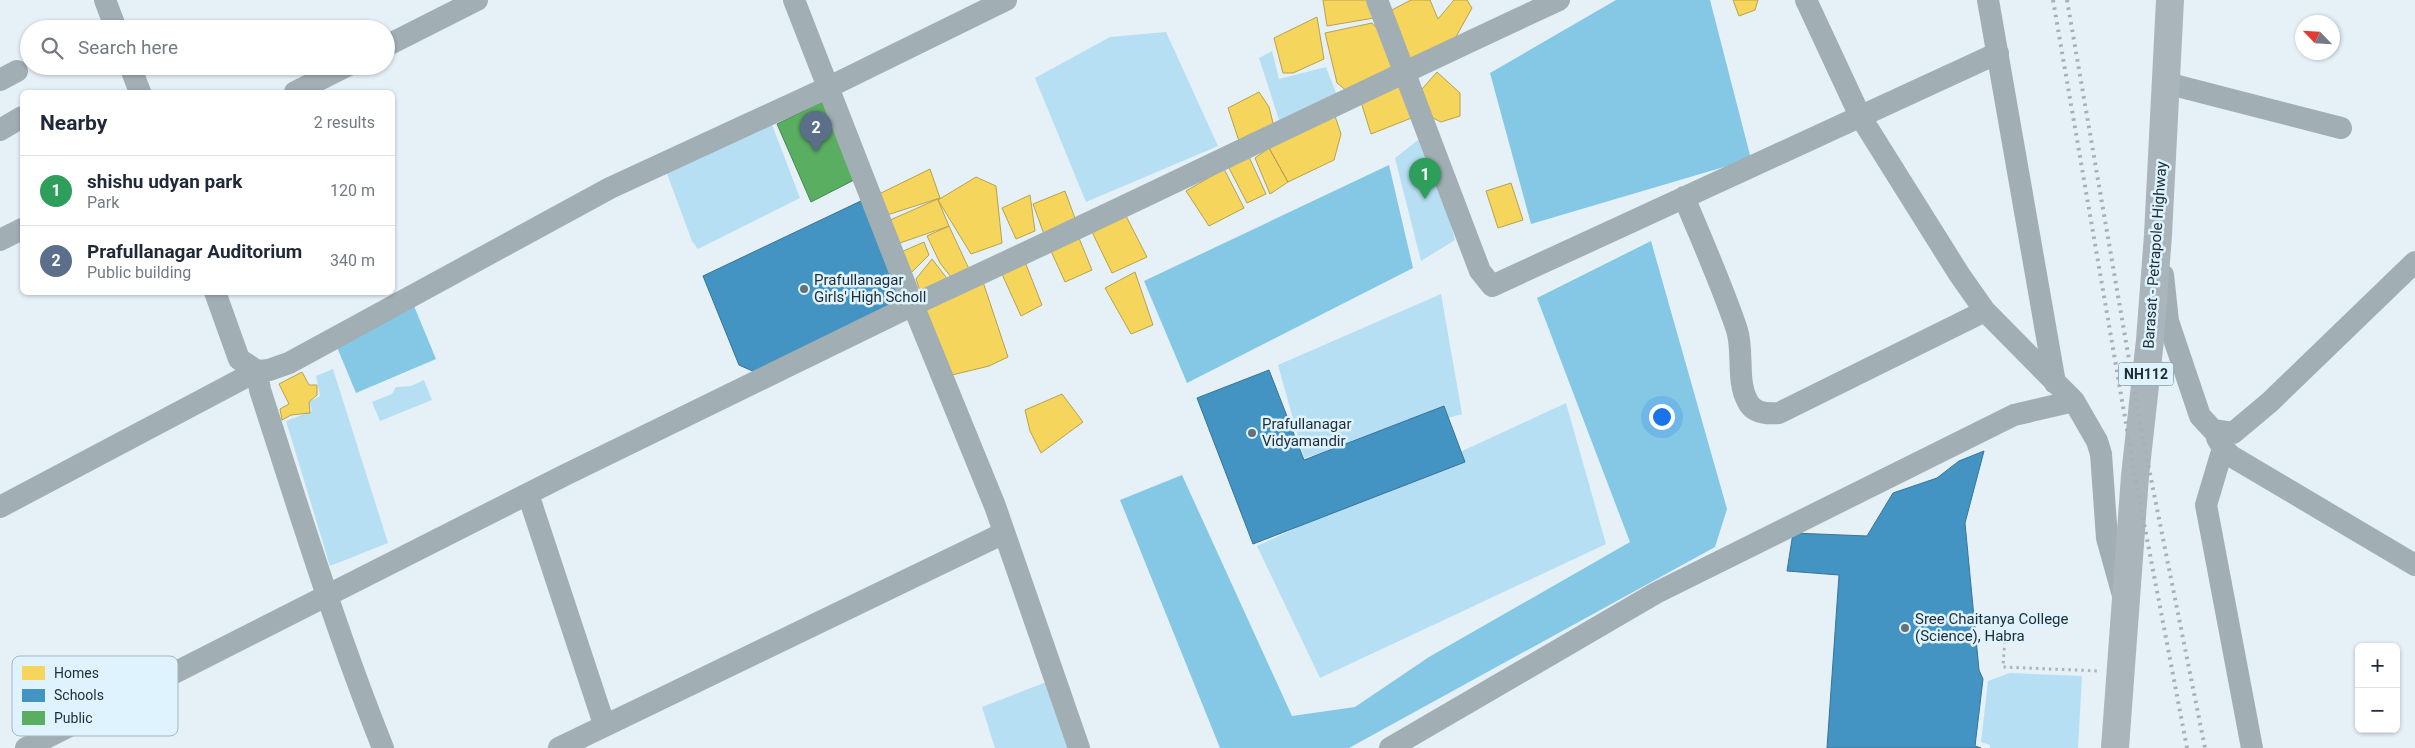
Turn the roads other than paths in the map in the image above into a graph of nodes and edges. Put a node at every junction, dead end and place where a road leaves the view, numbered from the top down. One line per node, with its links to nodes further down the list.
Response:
1 (105, 0): 10 (street)
2 (477, 0): 11 (street)
3 (794, 0): 17 (street)
4 (1006, 0): 17 (street)
5 (1377, 0): 13 (street)
6 (1559, 0): 13 (street)
7 (1806, 0): 20 (street)
8 (1988, 0): 12 (street)
9 (2170, 0): 16 (highway, Barasat - Petrapole Highway / NH112)
10 (113, 20)
11 (395, 41)
12 (1998, 53): 20 (street); 31 (street)
13 (1403, 72): 24 (street); 28 (street)
14 (133, 75): 18 (street)
15 (329, 75): 19 (street)
16 (2166, 83): 22 (street); 25 (highway, Barasat - Petrapole Highway / NH112)
17 (829, 87): 28 (street); 30 (street)
18 (139, 90)
19 (299, 90)
20 (1860, 116): 24 (street); 29 (street)
21 (20, 118): 23 (street)
22 (2341, 128)
23 (0, 130)
24 (1684, 197): 29 (street)
25 (2158, 235): 33 (street); 39 (highway, Barasat - Petrapole Highway / NH112)
26 (2415, 262): 33 (street)
27 (216, 295): 30 (street)
28 (913, 305): 34 (street); 36 (street)
29 (1985, 311): 31 (street)
30 (257, 371): 35 (street); 38 (street)
31 (2055, 382): 32 (street)
32 (2074, 401): 39 (street); 47 (street)
33 (2218, 439): 37 (street); 49 (street)
34 (528, 494): 38 (street); 41 (street)
35 (0, 507)
36 (1004, 533): 41 (street); 46 (street)
37 (2415, 565)
38 (328, 596): 40 (street); 44 (street)
39 (2126, 607): 48 (highway, Barasat - Petrapole Highway / NH112)
40 (178, 671)
41 (604, 724): 45 (street)
42 (50, 736): 43 (street)
43 (26, 748)
44 (382, 748)
45 (559, 748)
46 (1079, 748)
47 (1390, 748)
48 (2115, 748)
49 (2252, 748)

